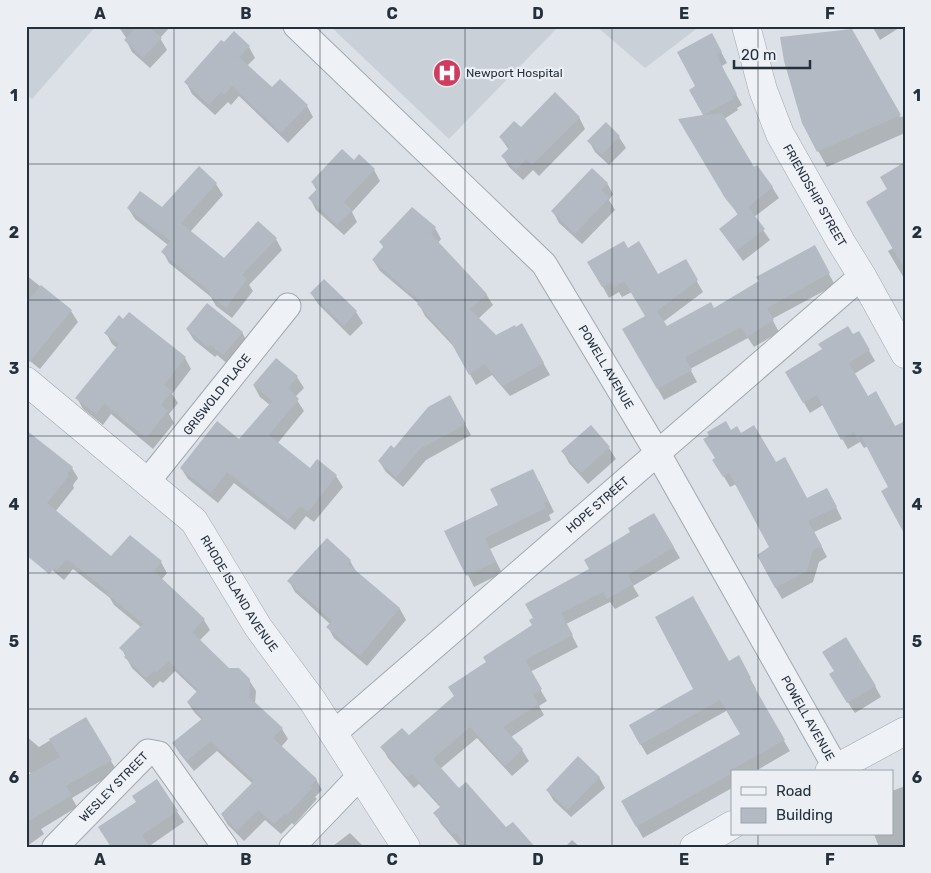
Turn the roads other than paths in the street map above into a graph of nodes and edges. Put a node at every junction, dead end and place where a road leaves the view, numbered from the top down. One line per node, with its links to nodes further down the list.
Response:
1 (296, 26): 7 (street, POWELL AVENUE)
2 (746, 26): 3 (street, FRIENDSHIP STREET)
3 (862, 276): 5 (street, FRIENDSHIP STREET); 7 (street, HOPE STREET)
4 (288, 306): 8 (street, GRISWOLD PLACE)
5 (905, 354)
6 (26, 381): 8 (street, RHODE ISLAND AVENUE)
7 (657, 452): 10 (street, HOPE STREET); 11 (street, POWELL AVENUE)
8 (147, 482): 10 (street, RHODE ISLAND AVENUE)
9 (905, 731): 11 (street)
10 (333, 734): 12 (street, RHODE ISLAND AVENUE)
11 (833, 770)
12 (360, 776): 16 (street); 17 (street, RHODE ISLAND AVENUE)
13 (731, 826): 18 (street)
14 (55, 847): 15 (street, WESLEY STREET)
15 (225, 847)
16 (292, 847)
17 (406, 847)
18 (694, 847)

